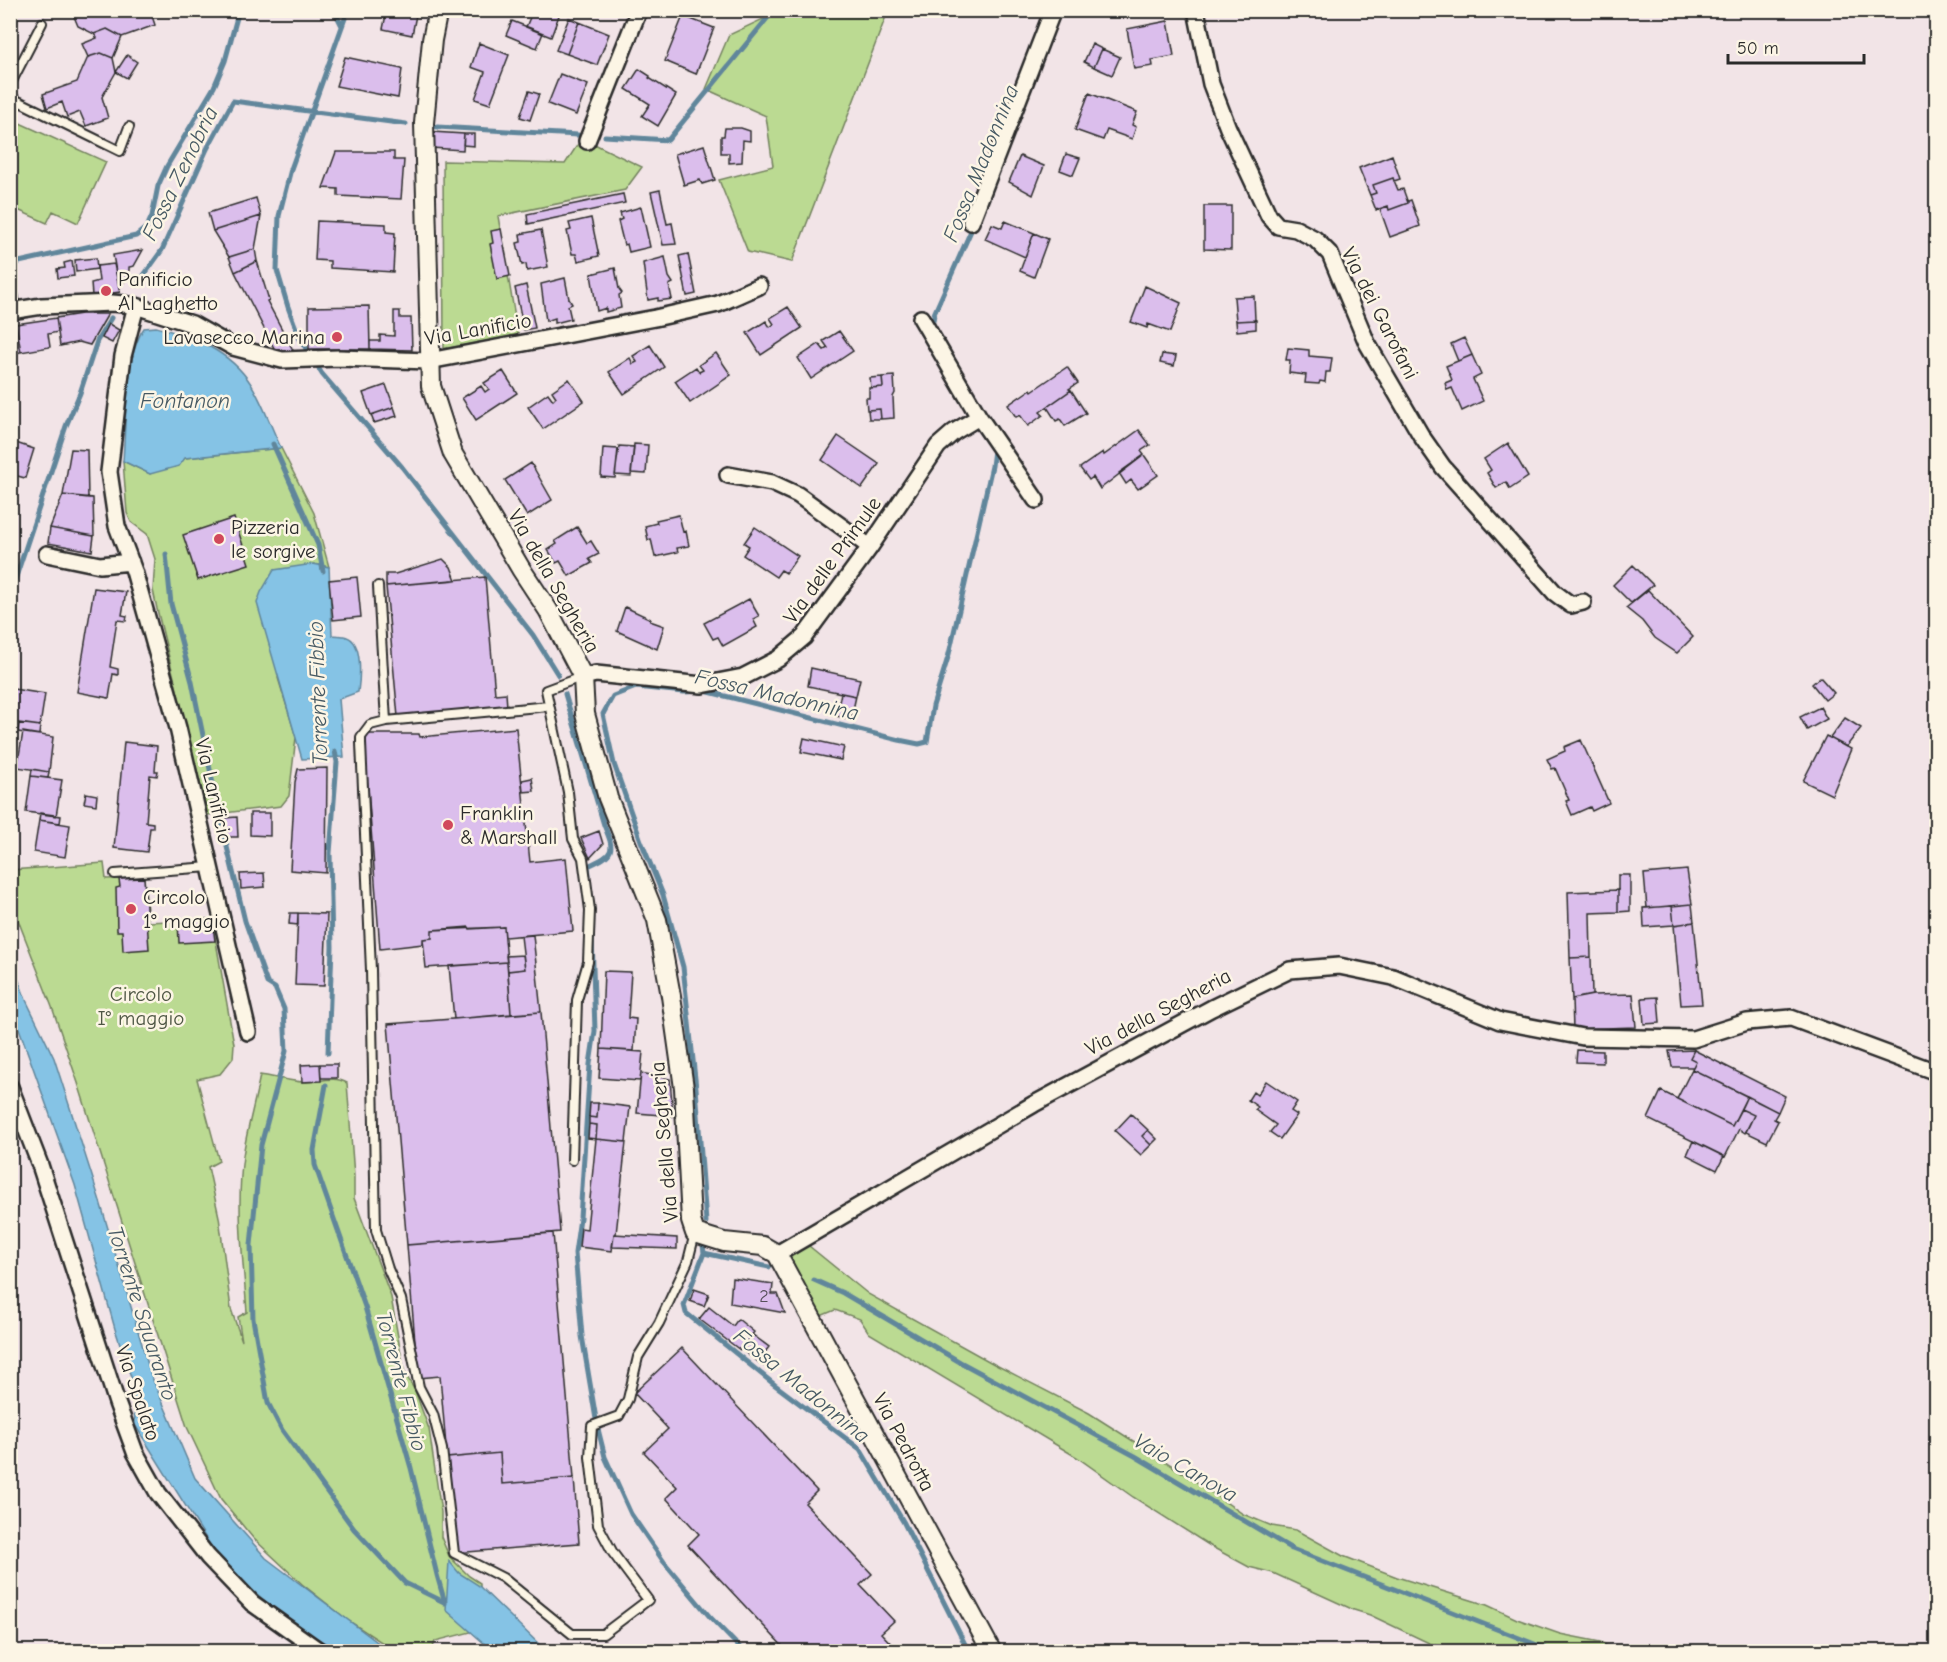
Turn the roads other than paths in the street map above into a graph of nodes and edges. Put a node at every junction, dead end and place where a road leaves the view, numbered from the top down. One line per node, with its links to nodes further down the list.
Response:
1 (438, 10): 15 (street, Via della Segheria)
2 (639, 10): 9 (street)
3 (1053, 10): 10 (street)
4 (1196, 10): 23 (street, Via dei Garofani)
5 (42, 23): 6 (lane)
6 (10, 85)
7 (10, 97): 8 (lane)
8 (129, 127)
9 (587, 141)
10 (971, 222)
11 (759, 286): 15 (street, Via Lanificio)
12 (136, 306): 13 (street, Via Lanificio); 15 (street, Via Lanificio); 21 (street, Via Lanificio)
13 (10, 311)
14 (921, 318): 16 (street)
15 (429, 361): 24 (street, Via della Segheria)
16 (979, 417): 18 (street); 19 (street, Via delle Primule)
17 (728, 475): 19 (street)
18 (1035, 500)
19 (870, 547): 24 (street, Via delle Primule)
20 (47, 554): 21 (street)
21 (131, 562): 27 (street, Via Lanificio)
22 (378, 586): 26 (lane)
23 (1583, 602)
24 (583, 677): 25 (lane); 33 (street, Via della Segheria)
25 (549, 706): 26 (lane); 32 (lane)
26 (386, 721): 33 (lane)
27 (210, 867): 28 (lane); 29 (street, Via Lanificio)
28 (115, 874)
29 (248, 1032)
30 (1936, 1072): 34 (street, Via della Segheria)
31 (10, 1087): 35 (street, Via Spalato)
32 (572, 1160)
33 (695, 1233): 34 (street, Via della Segheria)
34 (777, 1254): 36 (street, Via Pedrotta)
35 (321, 1652)
36 (992, 1652)

